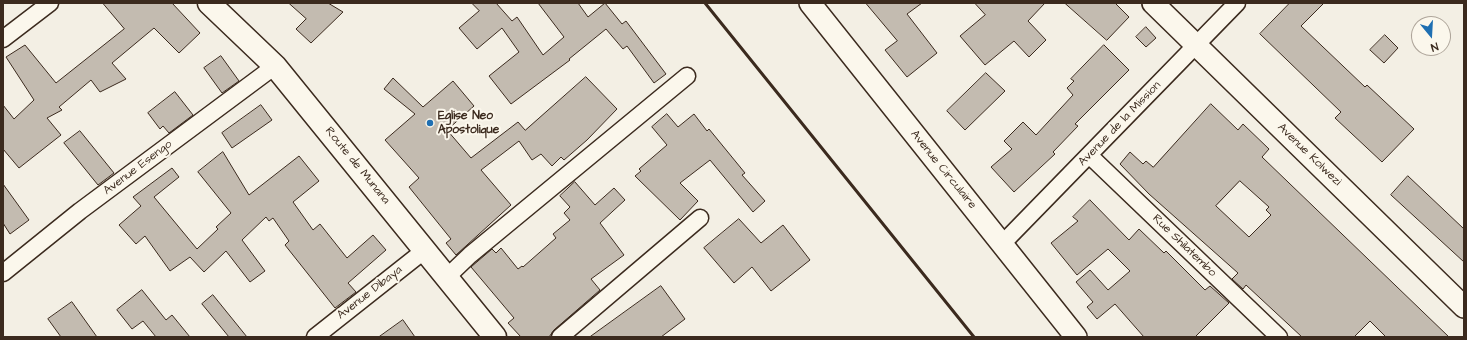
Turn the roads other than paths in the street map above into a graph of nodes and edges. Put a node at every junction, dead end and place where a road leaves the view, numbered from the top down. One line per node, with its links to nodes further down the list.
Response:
1 (50, 3): 6 (street)
2 (210, 3): 8 (main road, Route de Munana)
3 (810, 3): 12 (street, Avenue Circulaire)
4 (1154, 3): 7 (street, Avenue Kolwezi)
5 (1237, 3): 7 (street, Avenue de la Mission)
6 (3, 39)
7 (1196, 45): 10 (street, Avenue de la Mission); 16 (street, Avenue Kolwezi)
8 (275, 66): 13 (main road, Route de Munana); 14 (street, Avenue Esengo)
9 (687, 76): 15 (street)
10 (1089, 155): 12 (street, Avenue de la Mission); 21 (street, Rue Shilatembo)
11 (700, 218): 19 (street)
12 (1002, 244): 20 (street, Avenue Circulaire)
13 (425, 250): 15 (main road, Route de Munana); 17 (street, Avenue Dibaya)
14 (3, 273)
15 (447, 277): 18 (main road, Route de Munana)
16 (1464, 307)
17 (315, 337)
18 (495, 337)
19 (560, 337)
20 (1076, 337)
21 (1279, 337)

